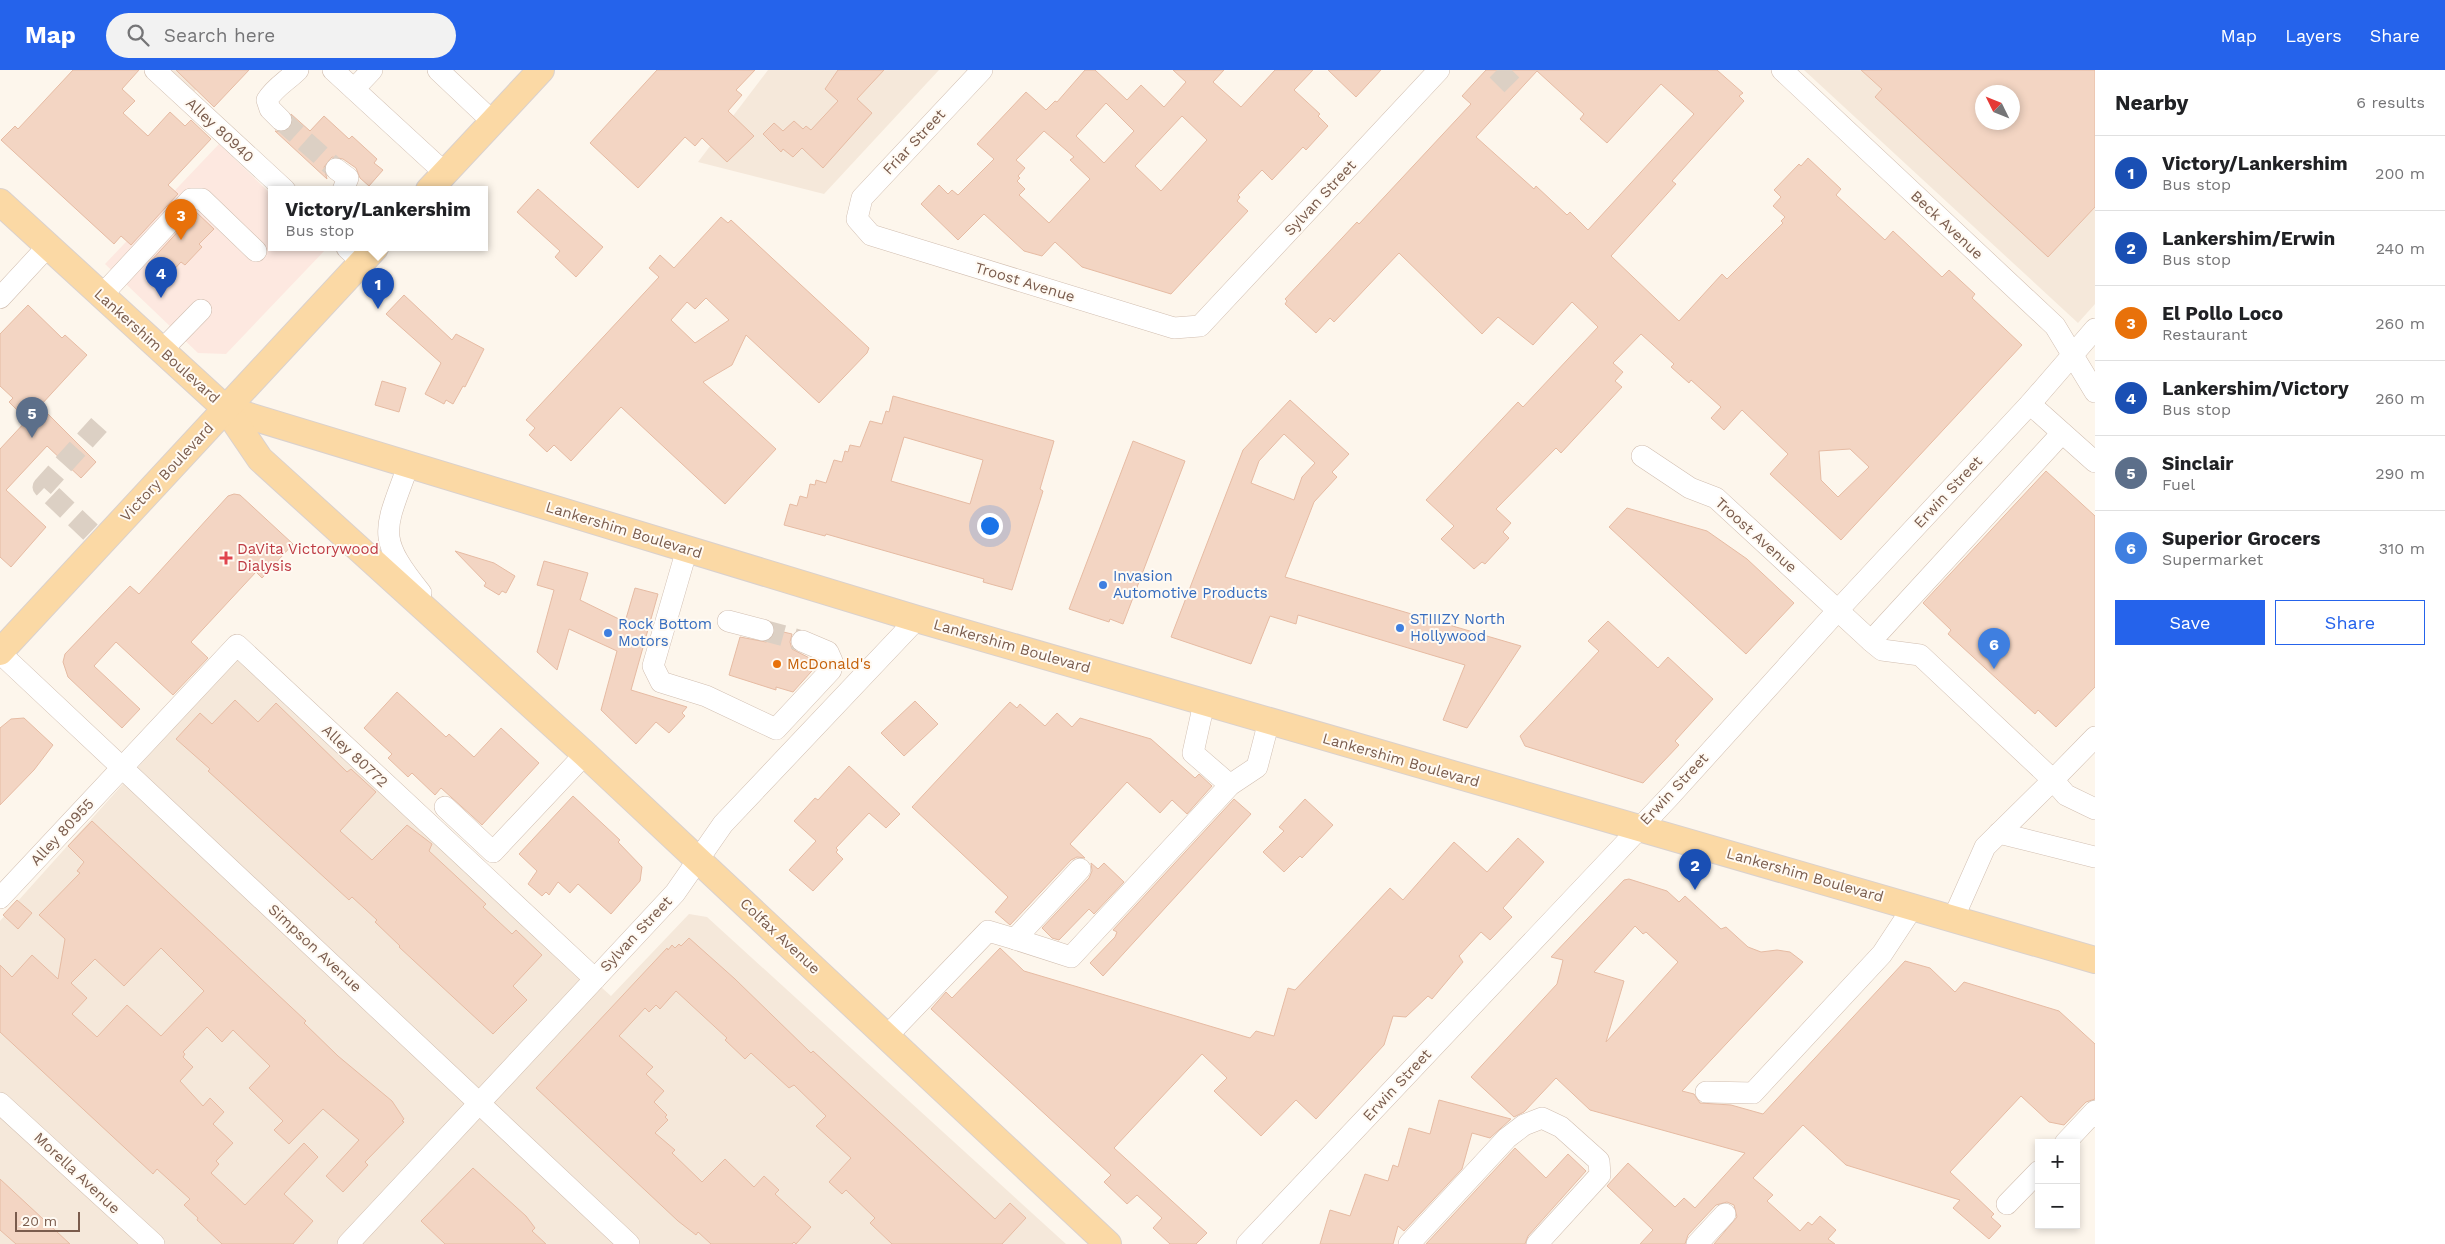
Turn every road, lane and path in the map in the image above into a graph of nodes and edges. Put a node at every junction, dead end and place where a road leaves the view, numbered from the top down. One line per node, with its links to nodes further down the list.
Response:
1 (155, 70): 15 (street, Alley 80940)
2 (298, 70): 11 (street)
3 (333, 70): 10 (street)
4 (372, 70): 10 (street)
5 (438, 70): 12 (street)
6 (541, 70): 12 (main road)
7 (982, 70): 18 (street, Friar Street)
8 (1440, 70): 25 (street, Sylvan Street)
9 (1782, 70): 28 (street, Beck Avenue)
10 (354, 89): 14 (street)
11 (281, 120)
12 (493, 122): 14 (main road)
13 (336, 169): 16 (street)
14 (437, 181)
15 (281, 186)
16 (345, 186)
17 (2, 209): 19 (main road, Lankershim Boulevard)
18 (857, 219): 25 (street, Troost Avenue)
19 (48, 246): 22 (main road, Lankershim Boulevard); 23 (street)
20 (256, 250): 22 (street)
21 (361, 253): 31 (main road, Victory Boulevard)
22 (102, 295): 27 (main road, Lankershim Boulevard)
23 (0, 298)
24 (201, 310): 27 (street)
25 (1200, 326)
26 (2095, 329): 28 (street, Erwin Street)
27 (162, 350): 31 (main road, Lankershim Boulevard)
28 (2071, 356): 29 (street, Beck Avenue); 30 (street, Erwin Street)
29 (2095, 392)
30 (2030, 404): 32 (street); 37 (street, Erwin Street)
31 (226, 409): 35 (main road, Lankershim Boulevard); 41 (main road, Colfax Avenue); 44 (main road, Victory Boulevard)
32 (2062, 434): 34 (street); 43 (street)
33 (1642, 456): 37 (street, Troost Avenue)
34 (2095, 462)
35 (408, 466): 36 (main road, Lankershim Boulevard); 41 (street, Colfax Avenue)
36 (687, 549): 38 (main road, Lankershim Boulevard); 42 (street)
37 (1838, 609): 43 (street, Troost Avenue); 54 (street, Erwin Street)
38 (917, 619): 45 (main road, Lankershim Boulevard); 57 (street, Sylvan Street)
39 (728, 621): 40 (street)
40 (763, 630)
41 (450, 631): 48 (main road, Colfax Avenue)
42 (802, 641)
43 (1870, 641): 50 (street, Troost Avenue)
44 (0, 652): 49 (street, Simpson Avenue)
45 (1204, 703): 46 (main road, Lankershim Boulevard); 51 (street)
46 (1269, 722): 51 (street); 54 (main road, Lankershim Boulevard)
47 (2095, 737): 50 (street)
48 (585, 754): 52 (street); 57 (main road, Colfax Avenue)
49 (123, 767): 59 (street, Alley 80955); 64 (street, Alley 80772); 68 (street, Simpson Avenue)
50 (2053, 780): 53 (street, Troost Avenue); 55 (street)
51 (1230, 785): 62 (street)
52 (445, 807)
53 (2095, 809)
54 (1639, 827): 60 (main road, Lankershim Boulevard); 78 (street, Erwin Street)
55 (1999, 833): 56 (street); 61 (street)
56 (2095, 857)
57 (698, 860): 64 (street, Sylvan Street); 65 (main road, Colfax Avenue)
58 (1080, 869): 62 (street)
59 (0, 898)
60 (1913, 907): 61 (main road, Lankershim Boulevard); 66 (street)
61 (1953, 919): 63 (main road, Lankershim Boulevard)
62 (1014, 939): 65 (street)
63 (2095, 960)
64 (595, 979): 68 (street, Sylvan Street)
65 (888, 1036): 77 (main road, Colfax Avenue)
66 (1706, 1092)
67 (0, 1103): 74 (street, Morella Avenue)
68 (479, 1103): 75 (street, Sylvan Street); 76 (street, Simpson Avenue)
69 (2095, 1111): 70 (street)
70 (2069, 1139)
71 (2035, 1175): 72 (street)
72 (2008, 1204)
73 (1726, 1214): 81 (street)
74 (154, 1244)
75 (348, 1244)
76 (629, 1244)
77 (1108, 1244)
78 (1247, 1244)
79 (1409, 1244): 80 (street)
80 (1537, 1244)
81 (1697, 1244)

